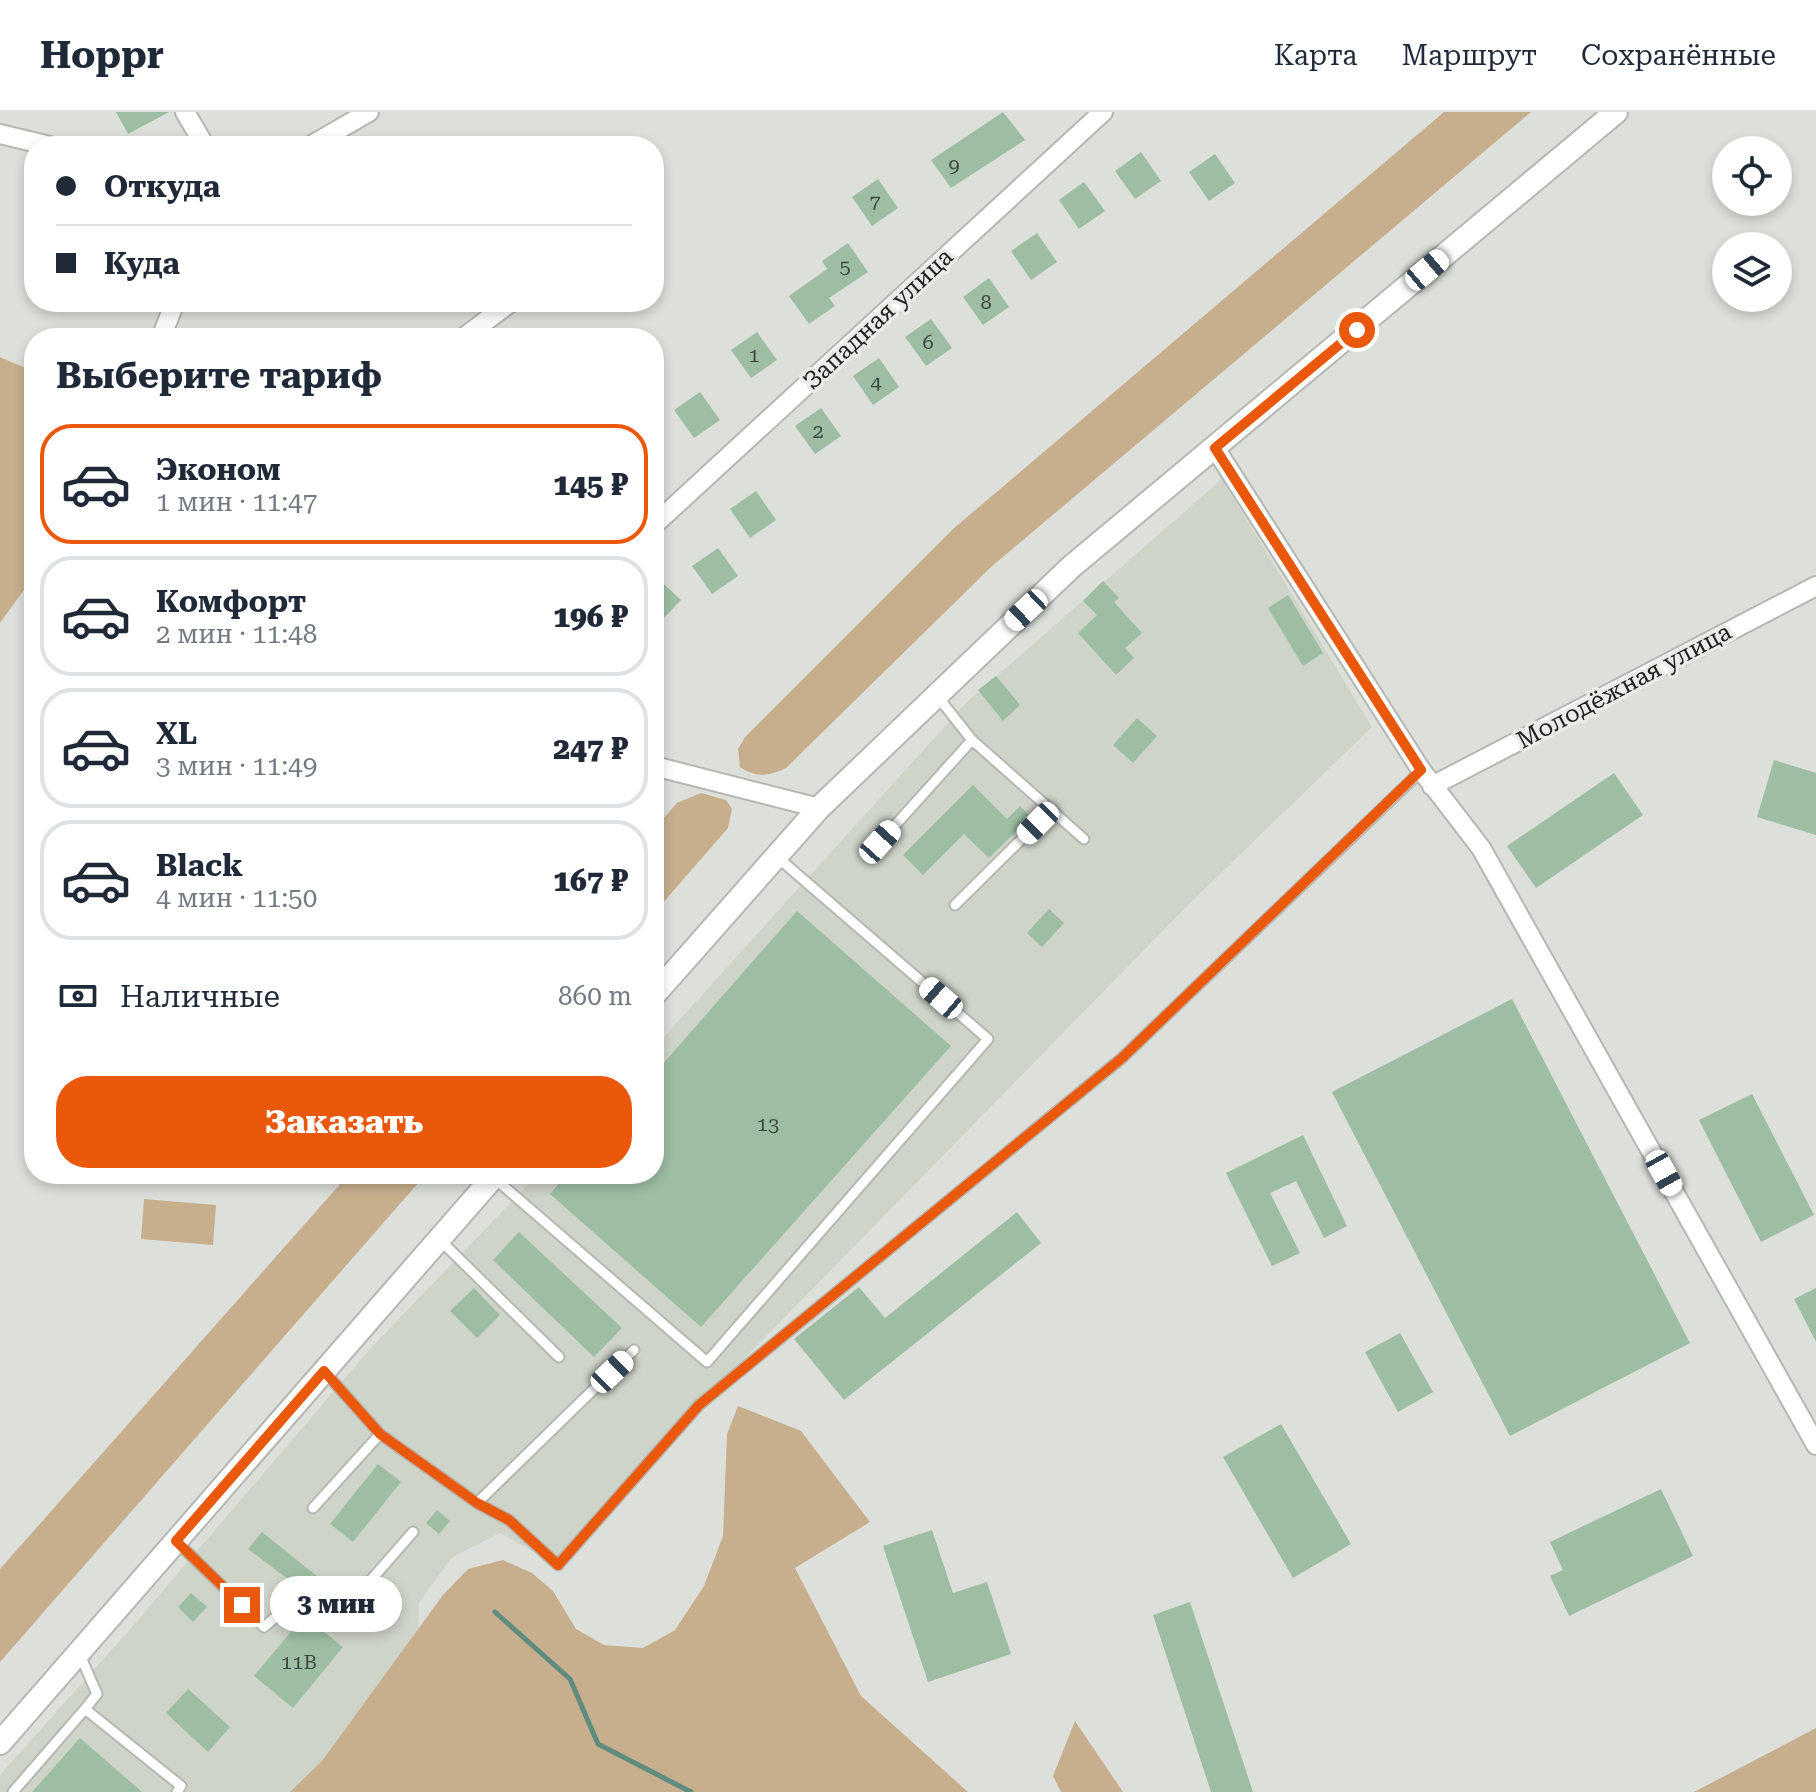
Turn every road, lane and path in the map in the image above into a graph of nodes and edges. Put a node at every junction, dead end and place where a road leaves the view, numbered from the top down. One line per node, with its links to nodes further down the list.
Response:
1 (185, 112): 6 (street)
2 (369, 112): 7 (street)
3 (1103, 112): 12 (street, Западная улица)
4 (1616, 112): 11 (street)
5 (0, 134): 8 (street)
6 (199, 136)
7 (327, 136)
8 (24, 140)
9 (498, 312): 10 (street)
10 (476, 328)
11 (1215, 448): 14 (street); 17 (street)
12 (664, 516)
13 (1816, 586): 17 (street, Молодёжная улица)
14 (936, 695): 15 (lane); 18 (street)
15 (972, 740): 19 (lane); 21 (lane)
16 (664, 769): 18 (street)
17 (1427, 778): 32 (street); 33 (lane)
18 (819, 808): 22 (street)
19 (1051, 810): 20 (lane); 23 (lane)
20 (1084, 839)
21 (880, 842)
22 (776, 856): 24 (street); 26 (lane)
23 (955, 905)
24 (664, 984)
25 (487, 1184): 27 (street)
26 (503, 1184)
27 (439, 1239): 29 (lane); 30 (street)
28 (634, 1350): 33 (lane)
29 (559, 1357)
30 (324, 1371): 31 (lane); 36 (street)
31 (380, 1434): 33 (lane); 34 (lane)
32 (1816, 1445)
33 (477, 1503)
34 (313, 1508)
35 (413, 1532): 36 (lane)
36 (176, 1541): 37 (street)
37 (79, 1652): 38 (lane); 39 (street)
38 (85, 1709): 40 (lane); 41 (lane)
39 (0, 1743)
40 (13, 1792)
41 (177, 1792)

